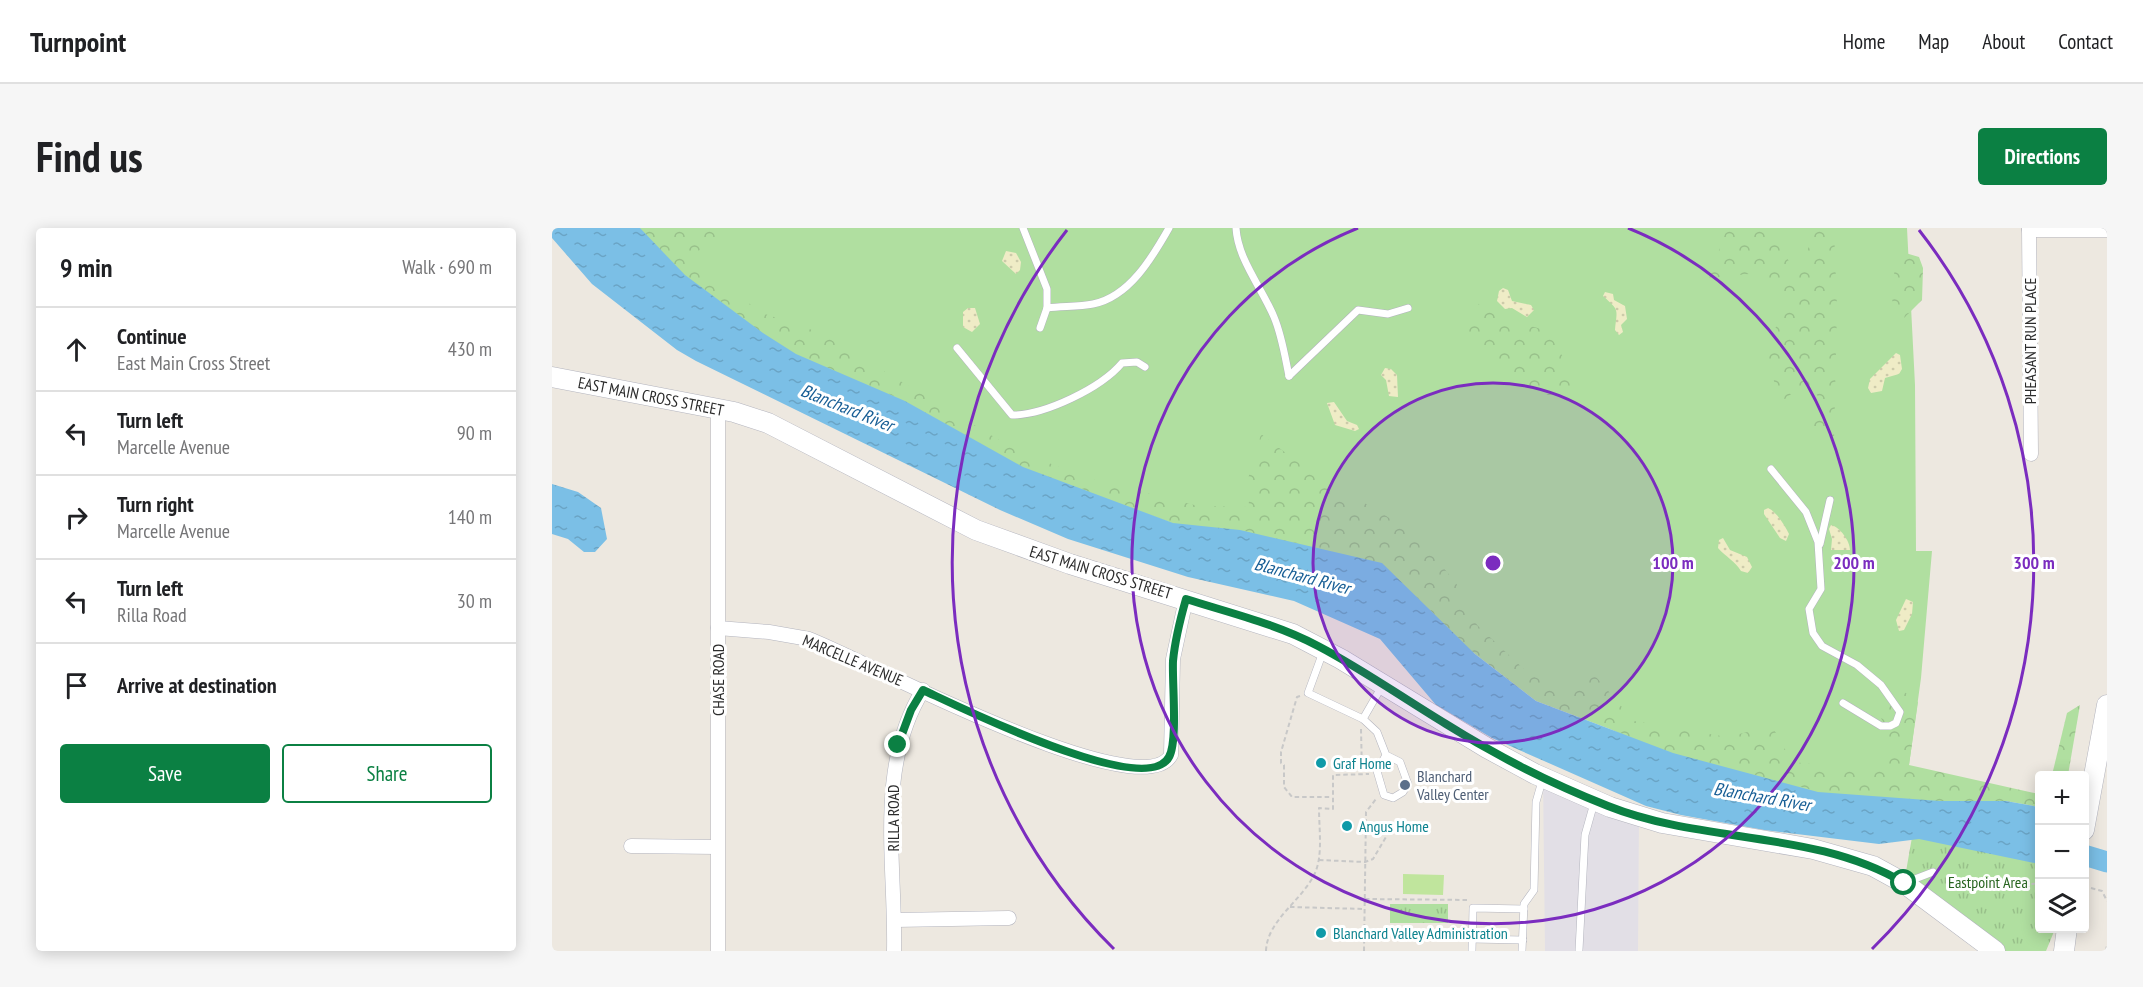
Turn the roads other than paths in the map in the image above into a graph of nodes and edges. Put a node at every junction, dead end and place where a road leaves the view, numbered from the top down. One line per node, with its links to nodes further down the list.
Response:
1 (1023, 228): 6 (lane)
2 (1169, 228): 6 (lane)
3 (1236, 228): 7 (lane)
4 (2029, 229): 5 (street); 13 (street, PHEASANT RUN PLACE)
5 (2107, 230)
6 (1047, 308): 8 (lane)
7 (1408, 308)
8 (1040, 328)
9 (957, 348): 10 (lane)
10 (1145, 367)
11 (552, 377): 12 (main road, EAST MAIN CROSS STREET)
12 (718, 408): 17 (main road, EAST MAIN CROSS STREET); 18 (street, CHASE ROAD)
13 (2031, 454)
14 (1771, 469): 16 (lane)
15 (1830, 500): 16 (lane)
16 (1819, 548): 22 (lane)
17 (1186, 599): 19 (main road, EAST MAIN CROSS STREET); 21 (street, MARCELLE AVENUE)
18 (718, 628): 21 (street, MARCELLE AVENUE); 30 (street, CHASE ROAD)
19 (1324, 649): 20 (main road, EAST MAIN CROSS STREET); 24 (lane)
20 (1383, 685): 24 (lane); 26 (main road, EAST MAIN CROSS STREET)
21 (923, 690): 35 (street, RILLA ROAD)
22 (1843, 703)
23 (2107, 705): 28 (main road)
24 (1363, 718): 25 (lane)
25 (1386, 755): 25 (lane)
26 (1543, 777): 27 (main road, EAST MAIN CROSS STREET); 33 (lane)
27 (1594, 800): 32 (main road, EAST MAIN CROSS STREET); 39 (lane)
28 (2086, 825)
29 (631, 846): 30 (street)
30 (717, 847): 40 (street, CHASE ROAD)
31 (1933, 872): 32 (lane)
32 (1904, 883): 44 (main road, EAST MAIN CROSS STREET)
33 (1524, 909): 37 (lane); 38 (lane)
34 (1009, 918): 35 (street)
35 (895, 920): 41 (street, RILLA ROAD)
36 (2066, 933): 45 (main road)
37 (1472, 939): 38 (lane); 42 (lane)
38 (1523, 940): 43 (lane)
39 (1579, 950)
40 (718, 951)
41 (894, 951)
42 (1472, 951)
43 (1522, 951)
44 (1995, 951)
45 (2064, 951)

